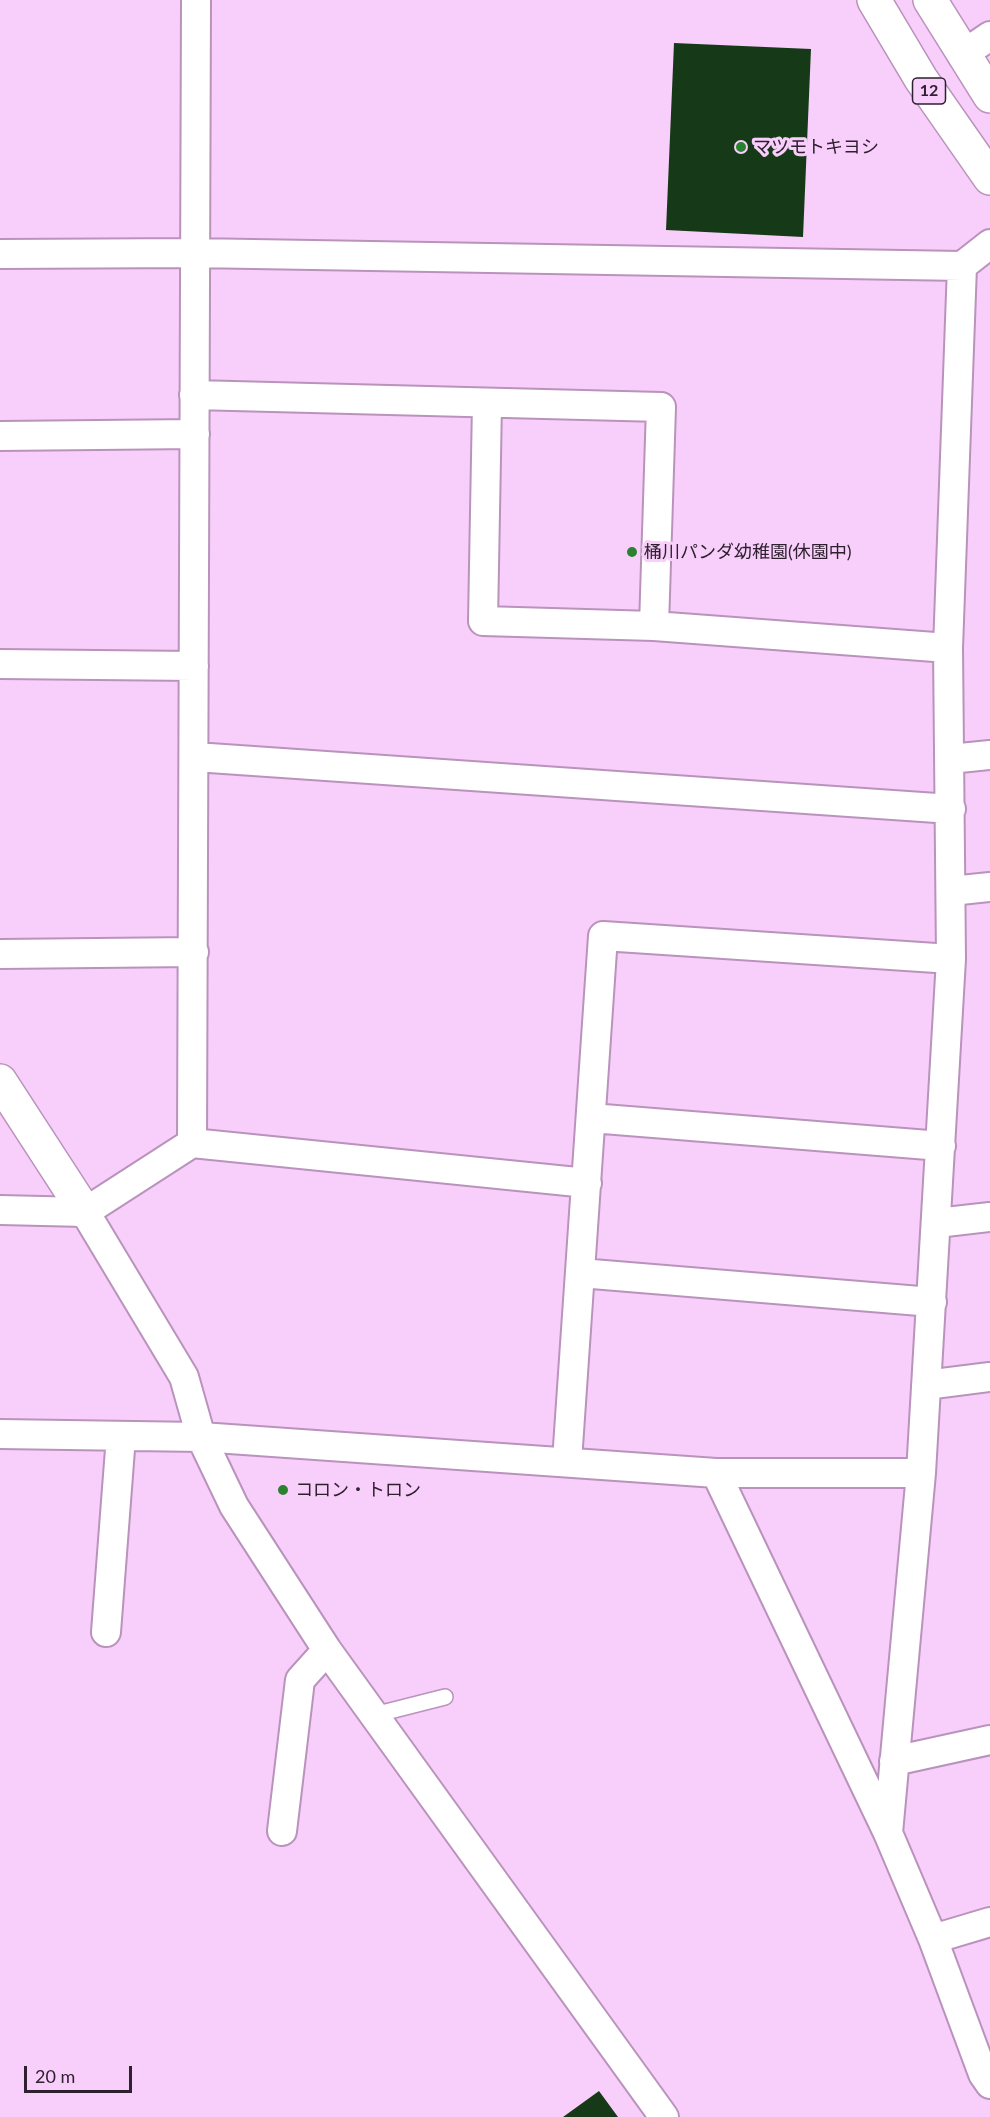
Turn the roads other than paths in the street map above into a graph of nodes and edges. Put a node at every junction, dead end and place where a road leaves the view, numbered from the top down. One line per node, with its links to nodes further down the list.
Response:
1 (196, 0): 9 (street)
2 (874, 0): 7 (main road, 12)
3 (930, 0): 5 (main road, 12)
4 (990, 36): 5 (street)
5 (962, 55): 6 (main road, 12)
6 (990, 96)
7 (990, 178)
8 (990, 244): 11 (street)
9 (194, 253): 10 (street); 11 (street); 12 (street)
10 (0, 254)
11 (962, 266): 17 (street)
12 (194, 395): 13 (street); 14 (street)
13 (487, 403): 16 (street); 16 (street)
14 (195, 434): 15 (street); 19 (street)
15 (0, 436)
16 (654, 627): 17 (street)
17 (948, 648): 22 (street)
18 (0, 664): 19 (street)
19 (194, 666): 21 (street)
20 (990, 755): 22 (street)
21 (195, 757): 23 (street); 26 (street)
22 (950, 759): 23 (street)
23 (951, 808): 25 (street)
24 (990, 887): 25 (street)
25 (951, 891): 28 (street)
26 (194, 952): 27 (street); 31 (street)
27 (0, 954)
28 (951, 959): 30 (street); 32 (street)
29 (0, 1081): 35 (main road)
30 (591, 1118): 32 (street); 33 (street)
31 (192, 1143): 33 (street); 35 (street)
32 (941, 1146): 37 (street)
33 (587, 1183): 38 (street)
34 (0, 1210): 35 (street)
35 (85, 1212): 44 (street)
36 (990, 1217): 37 (street)
37 (937, 1223): 39 (street)
38 (580, 1273): 39 (street); 45 (street)
39 (932, 1302): 41 (street)
40 (990, 1377): 41 (street)
41 (926, 1385): 47 (street)
42 (0, 1434): 43 (street)
43 (121, 1436): 44 (street); 48 (street)
44 (201, 1437): 45 (street); 49 (street)
45 (567, 1461): 46 (street)
46 (716, 1473): 47 (street); 55 (street)
47 (921, 1473): 53 (street)
48 (106, 1632)
49 (327, 1650): 51 (street); 54 (street)
50 (445, 1697): 51 (lane)
51 (374, 1715): 59 (street)
52 (990, 1740): 53 (street)
53 (894, 1761): 55 (street)
54 (282, 1831)
55 (888, 1833): 57 (street)
56 (990, 1922): 57 (street)
57 (933, 1939): 58 (street)
58 (990, 2084)
59 (664, 2117)

